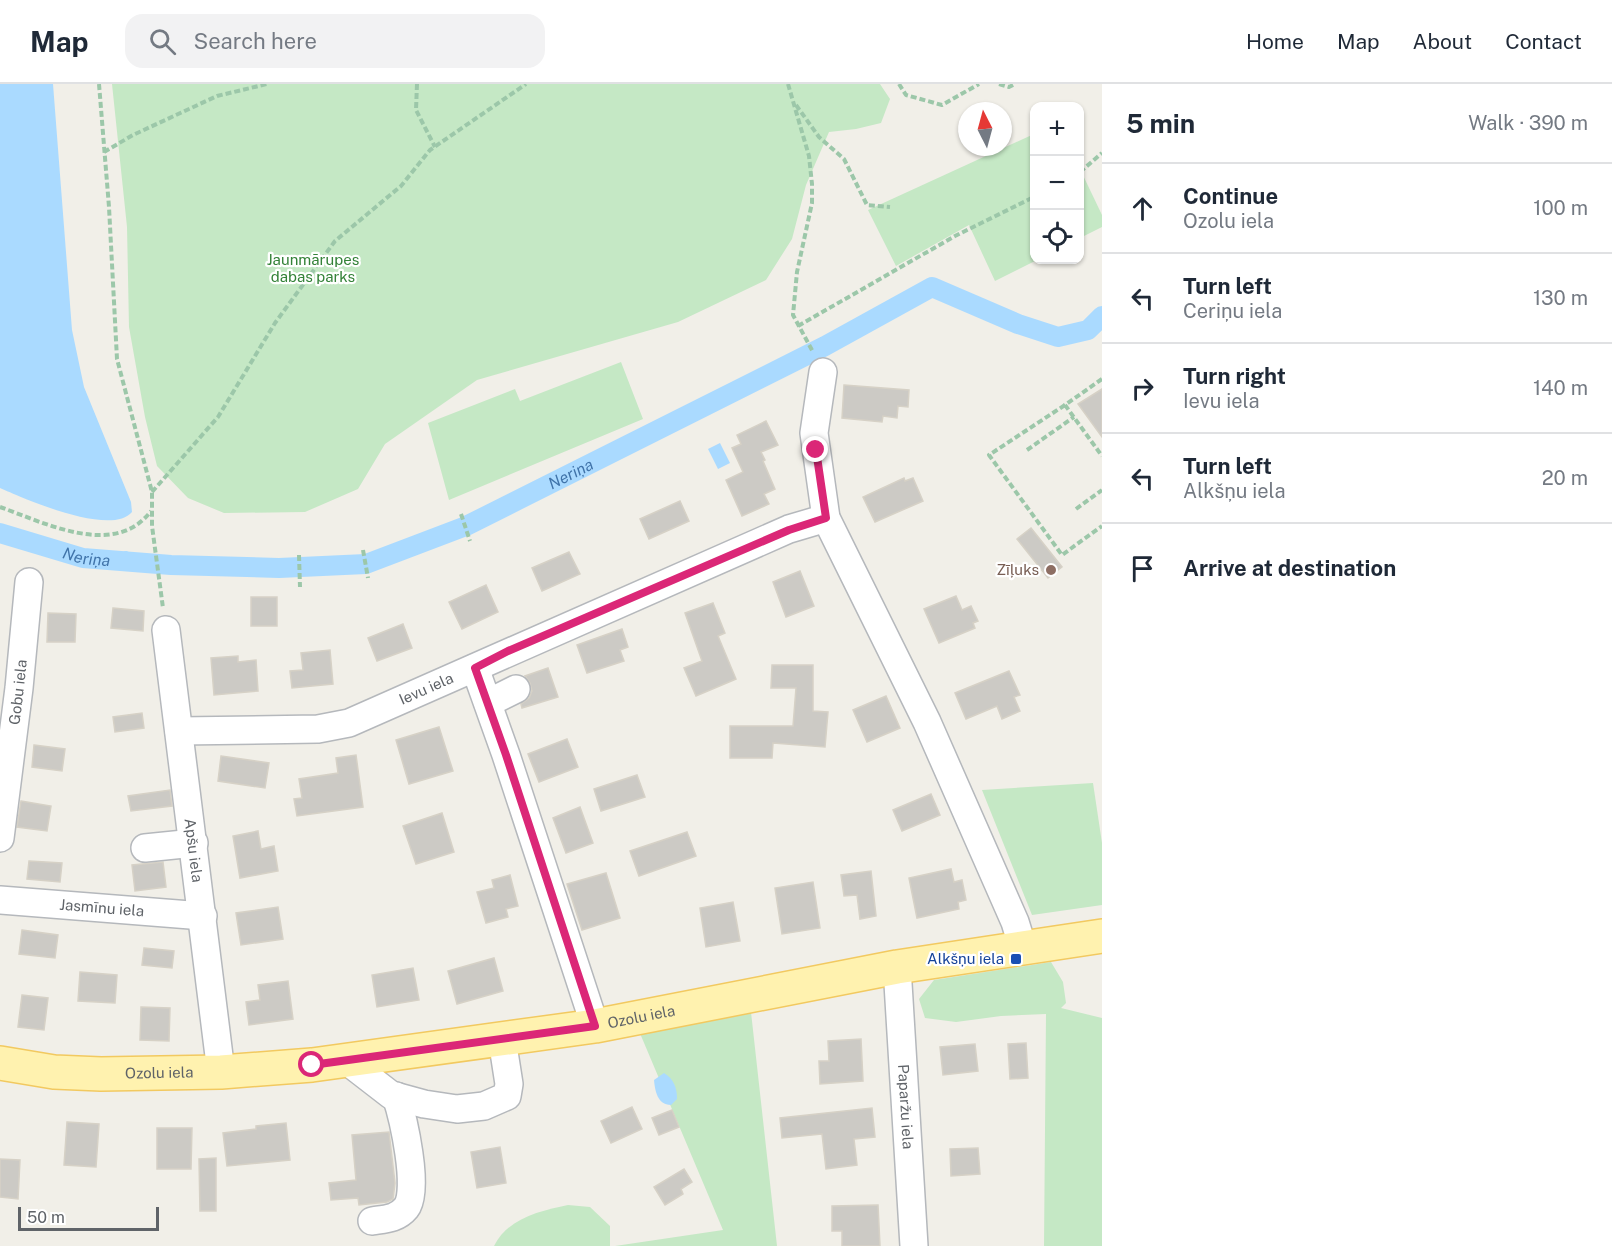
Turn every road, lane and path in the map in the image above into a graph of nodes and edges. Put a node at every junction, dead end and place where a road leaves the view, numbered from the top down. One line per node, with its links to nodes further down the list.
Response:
1 (99, 84): 12 (path)
2 (267, 84): 12 (path)
3 (417, 84): 11 (path)
4 (526, 84): 11 (path)
5 (788, 84): 10 (path)
6 (899, 84): 7 (path)
7 (979, 84)
8 (999, 84): 9 (path)
9 (1015, 84)
10 (794, 102): 16 (path); 17 (path)
11 (435, 147): 26 (path)
12 (104, 152): 26 (path)
13 (1102, 153): 14 (path)
14 (1084, 169)
15 (1030, 199): 17 (path)
16 (890, 207)
17 (798, 326): 18 (path)
18 (805, 338)
19 (823, 372): 31 (street)
20 (1102, 378): 21 (path)
21 (1065, 405): 22 (path); 32 (path)
22 (1074, 417): 23 (path); 24 (path)
23 (1027, 450)
24 (1102, 456)
25 (1102, 490): 28 (path)
26 (152, 492): 29 (path)
27 (0, 507): 29 (path)
28 (1076, 509)
29 (153, 510): 39 (path)
30 (461, 514): 33 (path)
31 (826, 518): 41 (street, Ievu iela); 52 (street)
32 (1102, 526)
33 (470, 541)
34 (363, 550): 36 (path)
35 (299, 555): 38 (path)
36 (368, 578)
37 (29, 582): 45 (street, Gobu iela)
38 (300, 587)
39 (161, 588)
40 (166, 630): 44 (street, Apšu iela)
41 (475, 668): 43 (street); 44 (street, Ievu iela)
42 (516, 689): 43 (street)
43 (488, 704): 54 (street)
44 (179, 731): 47 (street, Apšu iela)
45 (4, 777): 46 (street, Gobu iela)
46 (0, 838)
47 (194, 843): 48 (street); 50 (street, Apšu iela)
48 (145, 848)
49 (0, 900): 50 (street, Jasmīnu iela)
50 (203, 916): 58 (street, Apšu iela)
51 (1102, 936): 52 (main road, Ozolu iela)
52 (1023, 948): 53 (main road, Ozolu iela)
53 (897, 967): 54 (main road, Ozolu iela); 61 (street, Paparžu iela)
54 (595, 1026): 55 (main road, Ozolu iela)
55 (502, 1039): 56 (main road, Ozolu iela); 59 (street)
56 (347, 1061): 58 (main road, Ozolu iela); 59 (street)
57 (0, 1063): 58 (main road, Ozolu iela)
58 (221, 1072)
59 (396, 1096): 60 (street)
60 (372, 1221)
61 (914, 1246)

